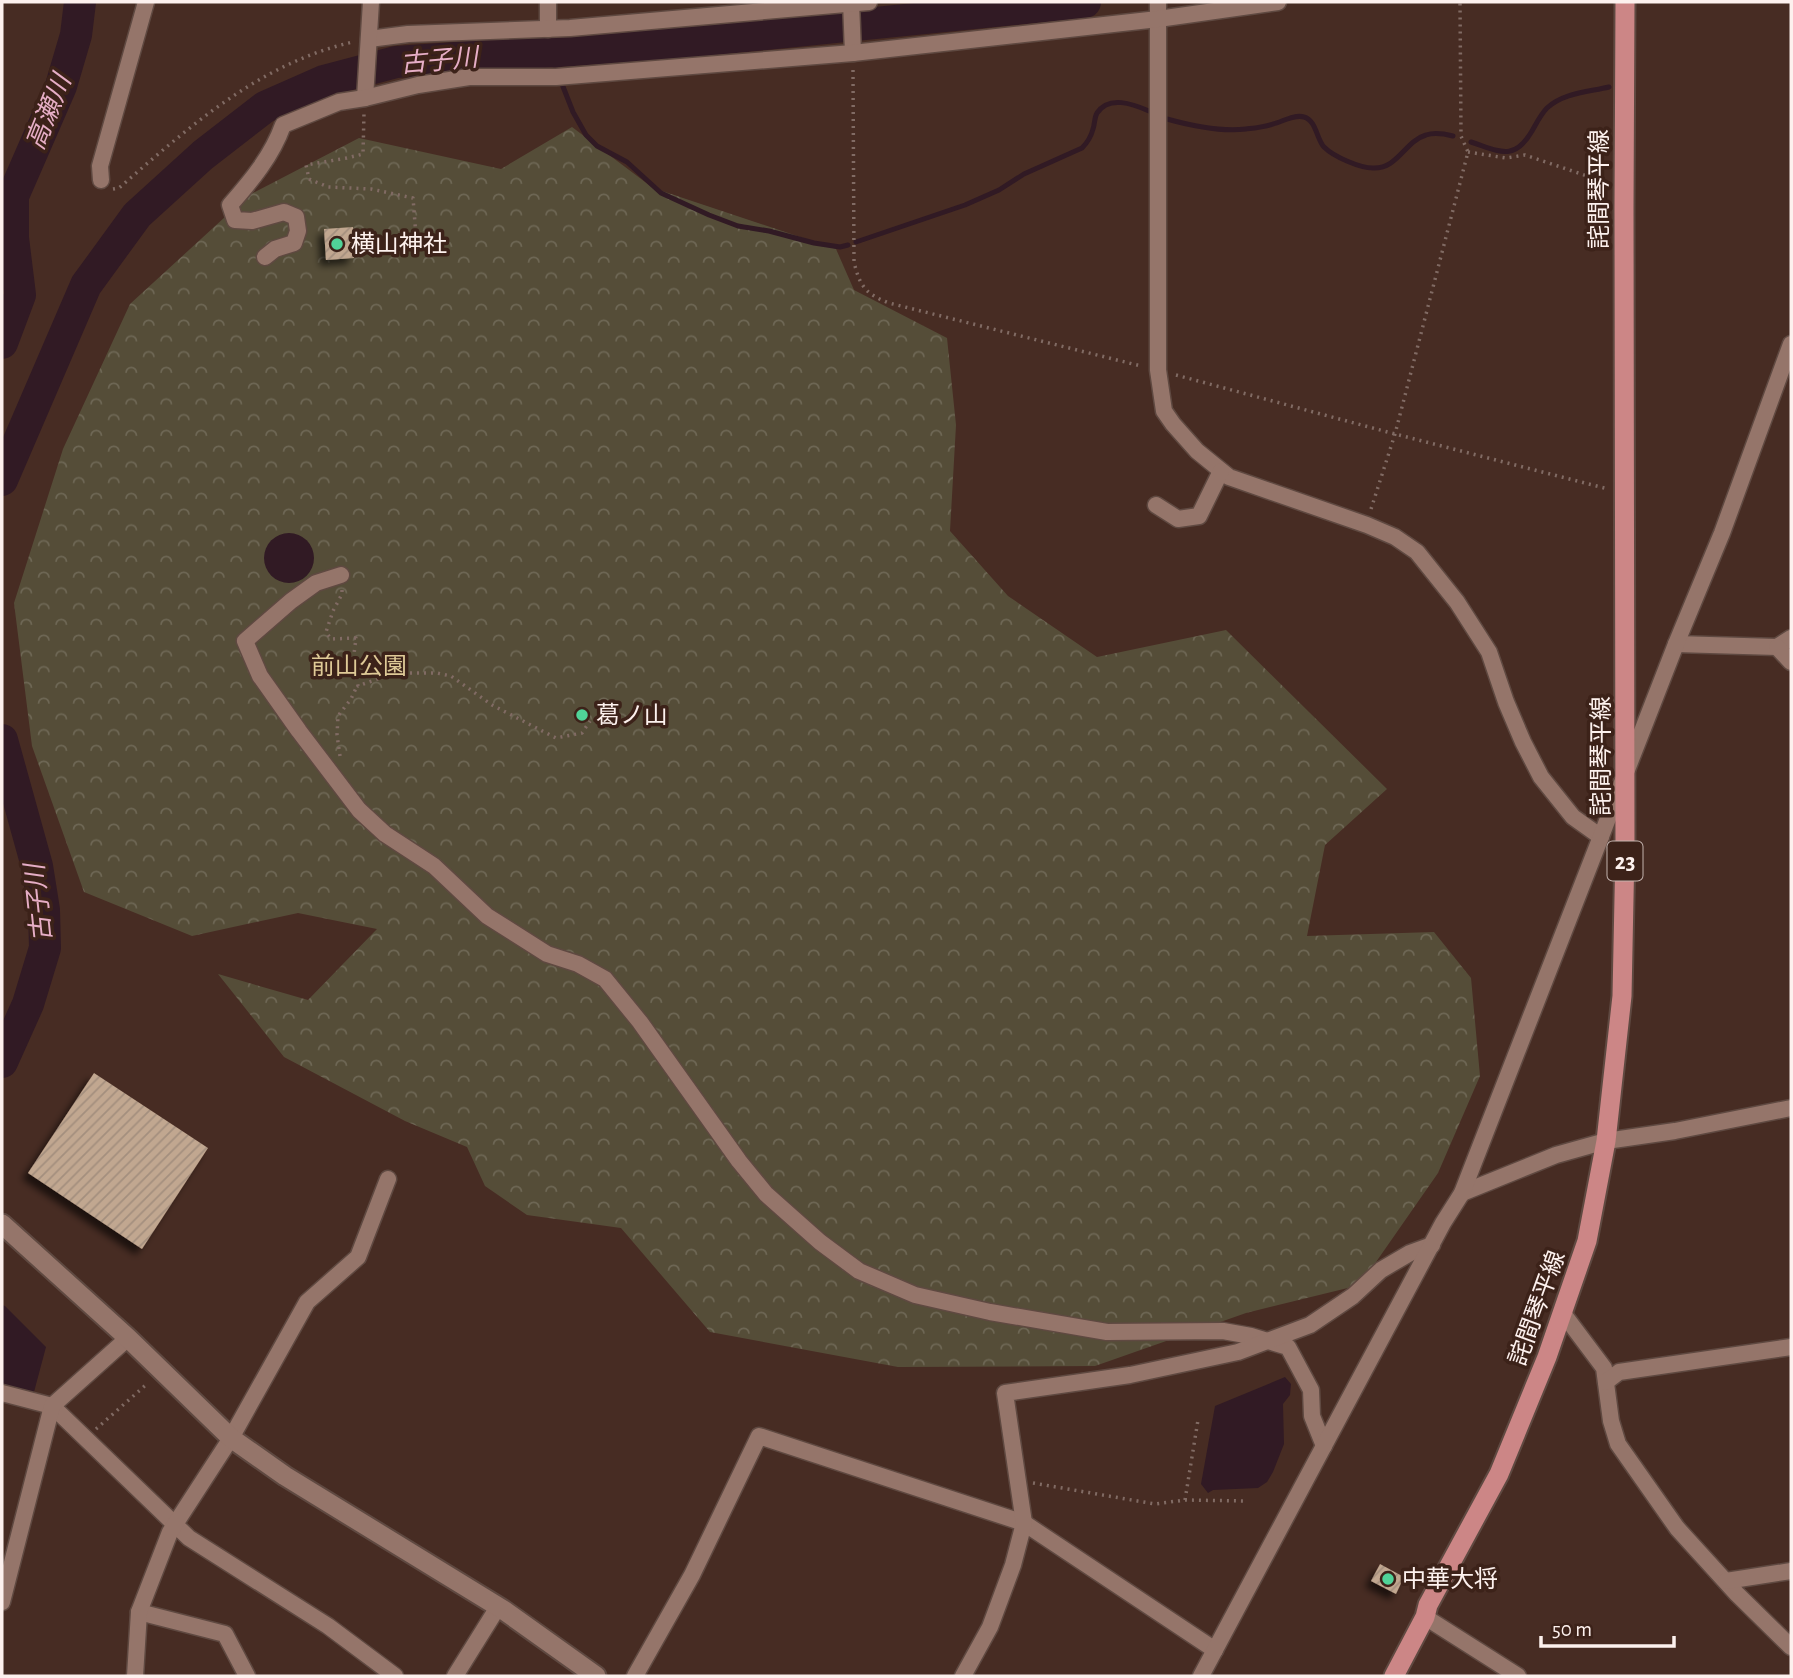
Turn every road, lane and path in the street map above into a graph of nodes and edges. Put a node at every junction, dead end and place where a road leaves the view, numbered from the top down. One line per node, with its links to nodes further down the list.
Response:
1 (146, 2): 15 (street)
2 (370, 2): 11 (street)
3 (548, 2): 10 (street)
4 (869, 2): 8 (street)
5 (1278, 2): 9 (street)
6 (1460, 2): 14 (path)
7 (1625, 2): 16 (main road, 詫間琴平線 / 23)
8 (851, 3): 10 (street); 12 (street)
9 (1158, 10): 12 (street); 20 (street)
10 (548, 29): 11 (street)
11 (368, 42): 13 (street); 15 (path)
12 (853, 53): 13 (street); 20 (path)
13 (365, 98): 17 (path); 18 (street)
14 (1468, 152): 16 (path); 21 (path)
15 (101, 180)
16 (1624, 188): 23 (main road, 詫間琴平線 / 23)
17 (363, 243)
18 (265, 257)
19 (1791, 344): 28 (street)
20 (1158, 370): 21 (path); 22 (street)
21 (1395, 434): 23 (path); 25 (path)
22 (1221, 471): 24 (street); 25 (street)
23 (1624, 493): 33 (main road, 詫間琴平線 / 23)
24 (1156, 505)
25 (1367, 525): 34 (street)
26 (341, 575): 30 (path); 43 (street)
27 (1784, 643): 28 (street); 29 (street)
28 (1676, 644): 33 (street)
29 (1791, 662)
30 (358, 686): 31 (path); 32 (path)
31 (590, 721)
32 (341, 760)
33 (1626, 771): 34 (street); 36 (main road, 詫間琴平線 / 23)
34 (1601, 837): 38 (street)
35 (1791, 1108): 36 (street)
36 (1606, 1141): 38 (street); 41 (main road, 詫間琴平線 / 23)
37 (388, 1179): 51 (street)
38 (1462, 1193): 40 (street)
39 (2, 1224): 42 (street)
40 (1432, 1245): 43 (street); 52 (street)
41 (1563, 1312): 46 (street); 63 (main road, 詫間琴平線 / 23)
42 (128, 1339): 45 (street); 48 (street)
43 (1265, 1341): 52 (street); 53 (street)
44 (1791, 1347): 46 (street)
45 (162, 1371): 50 (path); 51 (street)
46 (1606, 1382): 59 (street)
47 (2, 1393): 48 (street)
48 (52, 1406): 50 (street); 60 (street)
49 (1198, 1420): 54 (path)
50 (86, 1437): 57 (street)
51 (231, 1438): 57 (street); 61 (street)
52 (1324, 1446): 65 (street)
53 (1018, 1481): 54 (path); 56 (street)
54 (1185, 1500): 55 (path)
55 (1245, 1501)
56 (1024, 1523): 65 (street); 71 (street); 72 (street)
57 (175, 1524): 62 (street); 68 (street)
58 (1791, 1571): 59 (street)
59 (1726, 1581): 64 (street)
60 (2, 1602)
61 (498, 1607): 69 (street); 70 (street)
62 (139, 1612): 66 (street); 67 (street)
63 (1424, 1617): 74 (main road, 詫間琴平線 / 23); 75 (street)
64 (1791, 1647)
65 (1215, 1650): 73 (street)
66 (135, 1676)
67 (247, 1676)
68 (395, 1676)
69 (454, 1676)
70 (596, 1676)
71 (635, 1676)
72 (963, 1676)
73 (1201, 1676)
74 (1394, 1676)
75 (1518, 1676)

